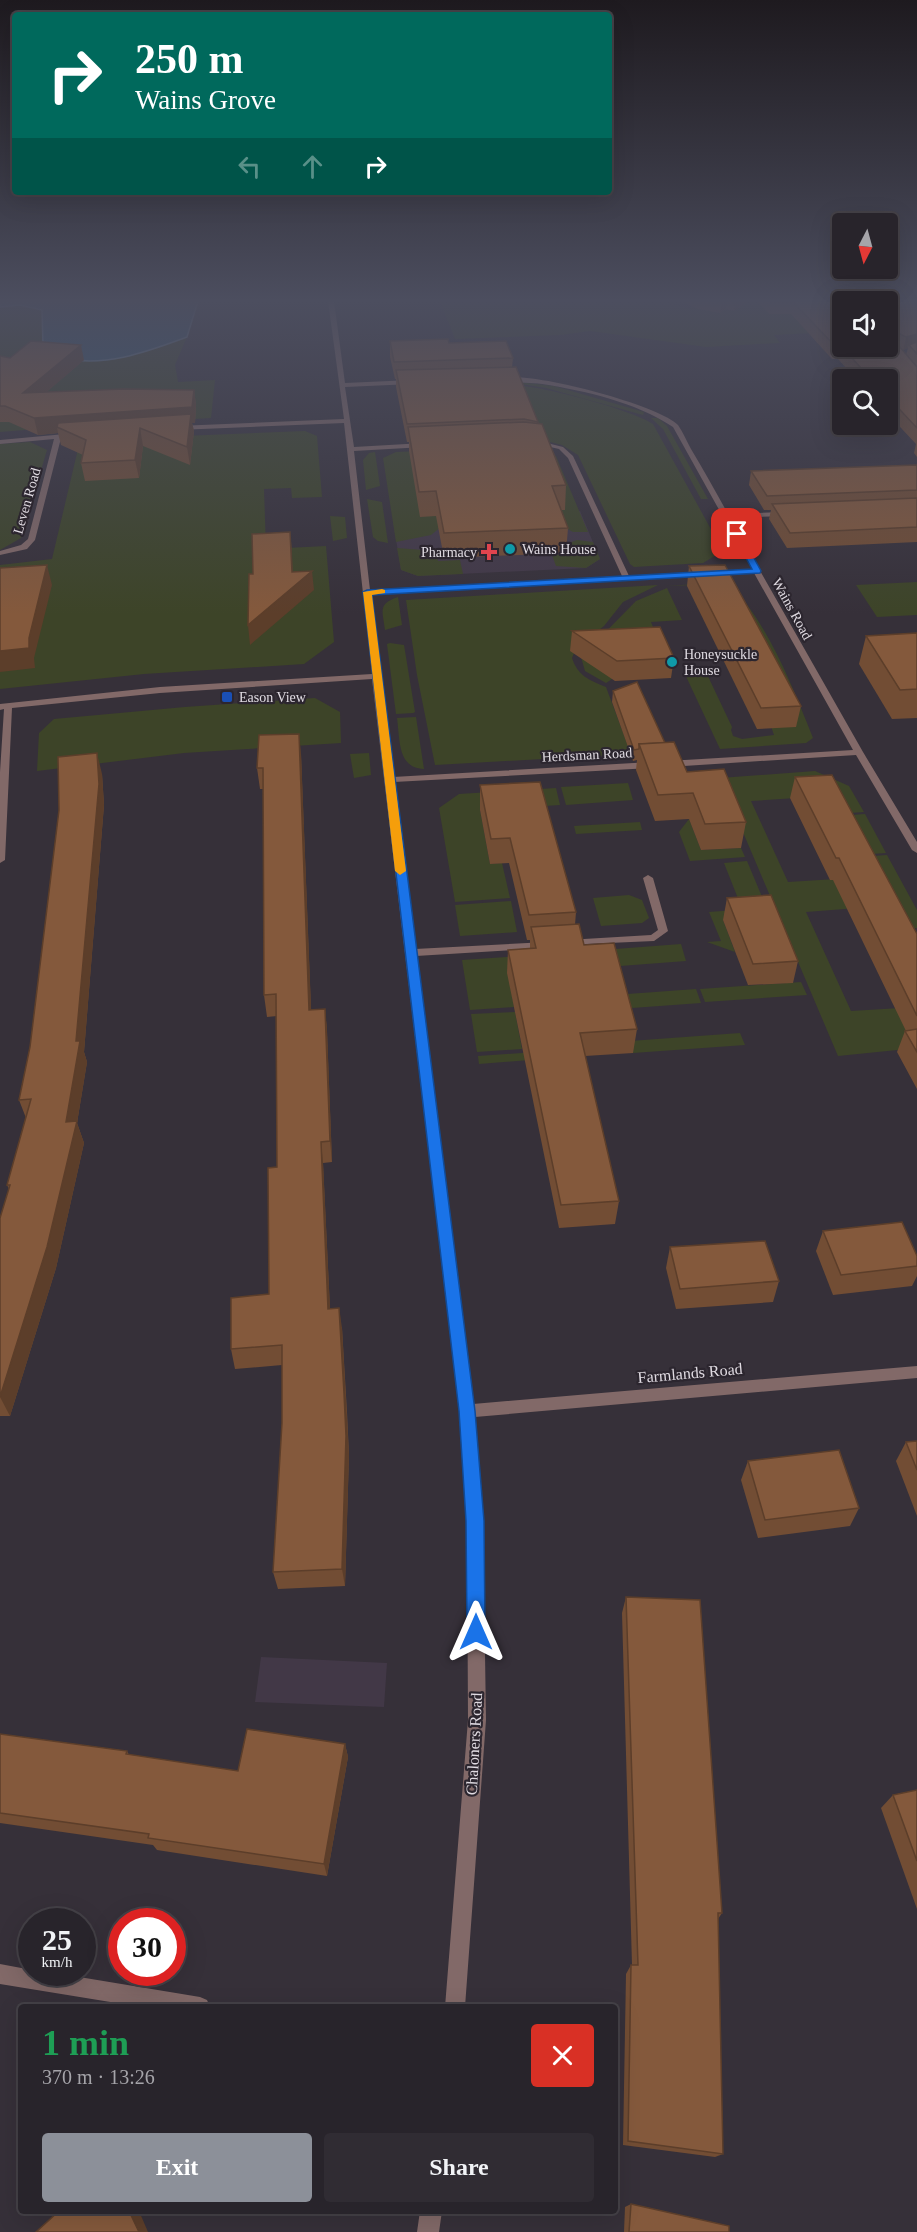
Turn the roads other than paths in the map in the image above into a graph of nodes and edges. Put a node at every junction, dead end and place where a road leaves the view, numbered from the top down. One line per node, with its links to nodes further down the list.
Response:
1 (344, 405): 3 (street, Chaloners Road)
2 (634, 405): 12 (street, Wains Road)
3 (346, 421): 4 (street); 10 (street, Chaloners Road)
4 (166, 428)
5 (86, 434): 6 (street)
6 (58, 436): 8 (street); 13 (street, Leven Road)
7 (523, 441): 15 (street)
8 (0, 442)
9 (429, 445): 10 (street)
10 (351, 449): 16 (street, Chaloners Road)
11 (798, 513): 12 (street)
12 (727, 516): 14 (street, Wains Road)
13 (0, 554)
14 (757, 571): 15 (street); 19 (street, Wains Road)
15 (626, 577): 16 (street)
16 (367, 592): 17 (street, Chaloners Road)
17 (376, 676): 18 (street); 20 (street, Chaloners Road)
18 (4, 706): 22 (street)
19 (859, 752): 20 (street, Herdsman Road); 21 (street, Wains Road)
20 (389, 780): 24 (street, Chaloners Road)
21 (917, 849)
22 (0, 860)
23 (648, 878): 24 (street)
24 (410, 953): 26 (street, Chaloners Road)
25 (917, 1372): 26 (street, Farmlands Road)
26 (467, 1411): 29 (street, Chaloners Road)
27 (0, 1974): 28 (street)
28 (182, 2004)
29 (455, 2004)
30 (431, 2214): 31 (street)
31 (428, 2232)

